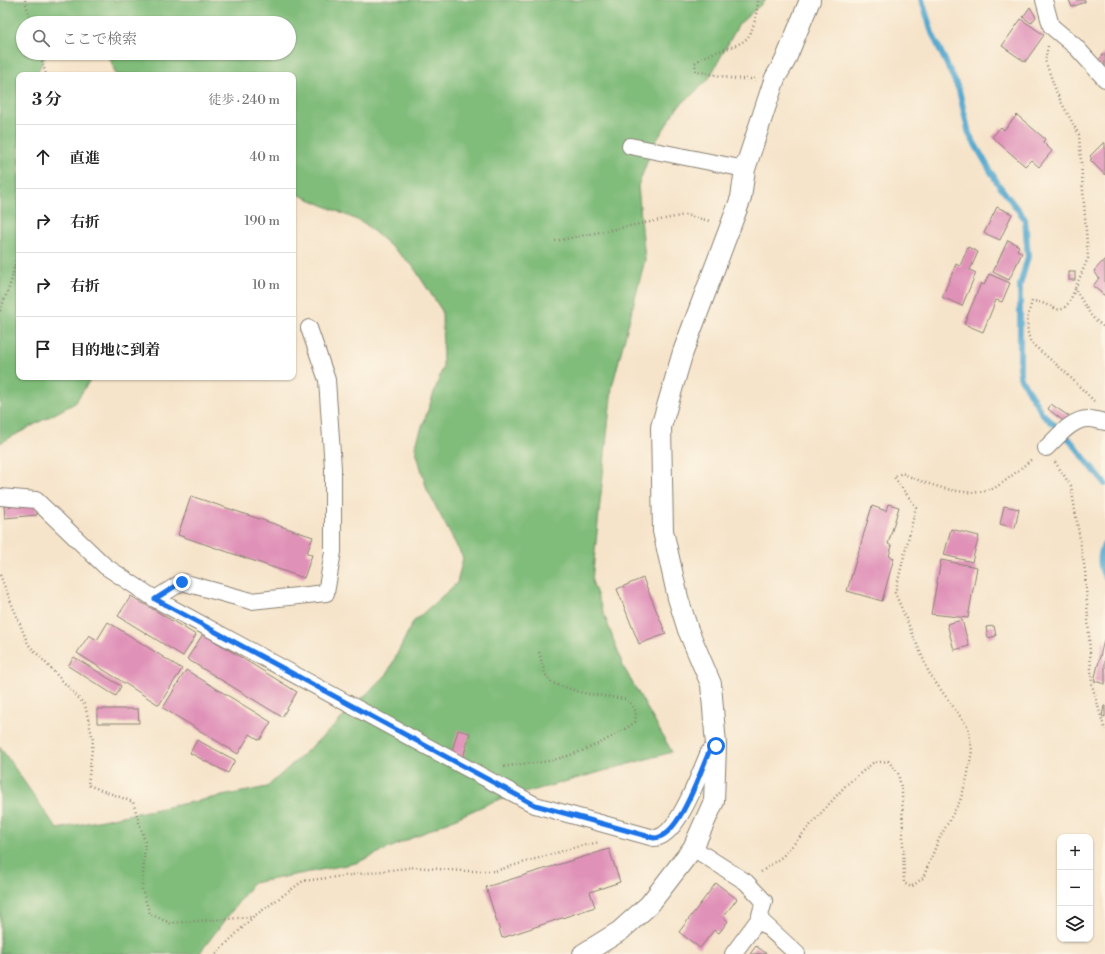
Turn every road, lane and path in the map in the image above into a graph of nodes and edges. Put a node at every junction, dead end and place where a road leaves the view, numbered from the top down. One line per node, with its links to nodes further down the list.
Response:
1 (25, 0): 5 (path)
2 (758, 0): 9 (path)
3 (810, 0): 9 (street)
4 (1044, 0): 10 (street)
5 (29, 16)
6 (42, 60): 8 (path)
7 (1046, 60): 16 (path)
8 (45, 72)
9 (775, 78): 12 (street)
10 (1105, 79)
11 (630, 146): 12 (street)
12 (745, 169): 13 (street)
13 (730, 226): 14 (path); 28 (street)
14 (555, 241)
15 (16, 260): 17 (path)
16 (1075, 289): 19 (path); 20 (path)
17 (0, 311)
18 (309, 328): 25 (street)
19 (1105, 328)
20 (1097, 404)
21 (1105, 422): 22 (street)
22 (1051, 443): 27 (path); 32 (path)
23 (0, 497): 25 (street)
24 (0, 575): 33 (path)
25 (155, 599): 29 (street)
26 (539, 652): 29 (path)
27 (1105, 730)
28 (716, 746): 29 (street); 31 (street)
29 (486, 779)
30 (604, 842): 33 (path)
31 (693, 848): 32 (street); 36 (street)
32 (746, 882): 34 (street)
33 (253, 917): 35 (path)
34 (759, 919): 37 (street); 38 (street)
35 (216, 954)
36 (583, 954)
37 (732, 954)
38 (797, 954)

